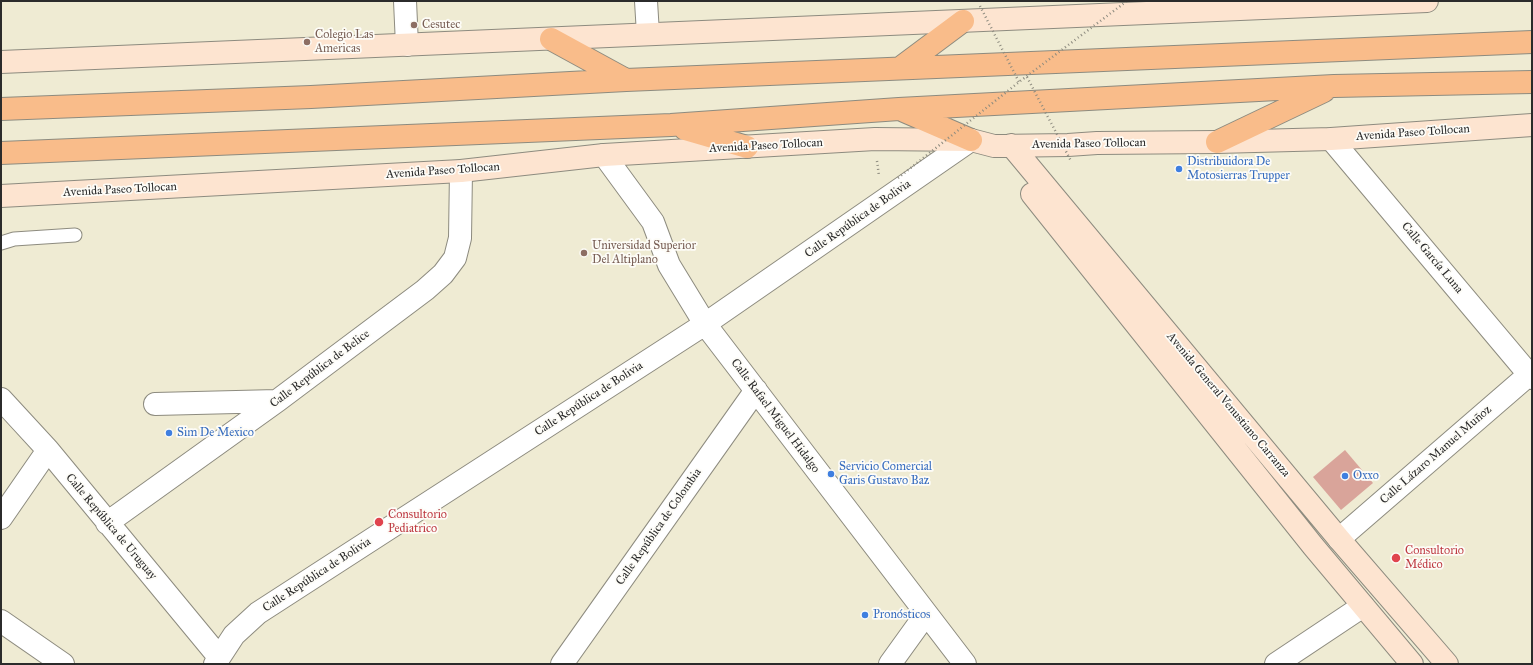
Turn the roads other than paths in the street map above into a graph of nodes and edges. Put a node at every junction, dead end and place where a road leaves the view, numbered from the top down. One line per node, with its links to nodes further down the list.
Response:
1 (405, 1): 9 (street)
2 (646, 1): 6 (street)
3 (1427, 1): 4 (main road)
4 (1202, 6): 5 (main road)
5 (962, 21): 6 (main road); 11 (highway)
6 (648, 34): 7 (main road)
7 (551, 39): 9 (main road); 12 (highway)
8 (1532, 42): 11 (highway)
9 (407, 45): 10 (main road)
10 (1, 62)
11 (900, 68): 12 (highway)
12 (626, 80): 15 (highway)
13 (1532, 82): 14 (highway)
14 (1334, 86): 16 (highway); 21 (highway)
15 (1, 109)
16 (899, 109): 17 (highway); 20 (highway)
17 (671, 125): 23 (highway); 24 (highway)
18 (1532, 125): 19 (main road, Avenida Paseo Tollocan)
19 (1331, 139): 21 (main road, Avenida Paseo Tollocan); 31 (street, Calle García Luna)
20 (971, 140): 22 (main road, Avenida Paseo Tollocan); 23 (main road, Avenida Paseo Tollocan); 30 (street, Calle República de Bolivia)
21 (1217, 142): 22 (main road, Avenida Paseo Tollocan)
22 (1002, 146): 39 (main road, Avenida General Venustiano Carranza); 40 (main road, Avenida General Venustiano Carranza)
23 (747, 147): 25 (main road, Avenida Paseo Tollocan)
24 (1, 153)
25 (604, 155): 26 (main road, Avenida Paseo Tollocan); 30 (street, Calle Rafael Miguel Hidalgo)
26 (461, 171): 27 (main road, Avenida Paseo Tollocan); 34 (street, Calle República de Belice)
27 (1, 196)
28 (75, 235): 29 (lane)
29 (1, 242)
30 (705, 324): 32 (street, Calle Rafael Miguel Hidalgo); 43 (street, Calle República de Bolivia)
31 (1531, 375): 39 (street, Calle Lázaro Manuel Muñoz)
32 (756, 390): 41 (street, Calle Rafael Miguel Hidalgo); 45 (street, Calle República de Colombia)
33 (1, 399): 36 (street, Calle República de Uruguay)
34 (277, 401): 35 (street); 38 (street, Calle República de Belice)
35 (155, 404)
36 (48, 450): 37 (street); 38 (street, Calle República de Uruguay)
37 (1, 518)
38 (107, 523): 43 (street, Calle República de Uruguay)
39 (1339, 539): 50 (main road, Avenida General Venustiano Carranza)
40 (1363, 606): 48 (street); 49 (main road, Avenida General Venustiano Carranza)
41 (926, 614): 46 (street); 47 (street, Calle Rafael Miguel Hidalgo)
42 (1, 621): 44 (street)
43 (217, 661)
44 (63, 664)
45 (562, 664)
46 (890, 664)
47 (965, 664)
48 (1276, 664)
49 (1412, 664)
50 (1447, 664)

